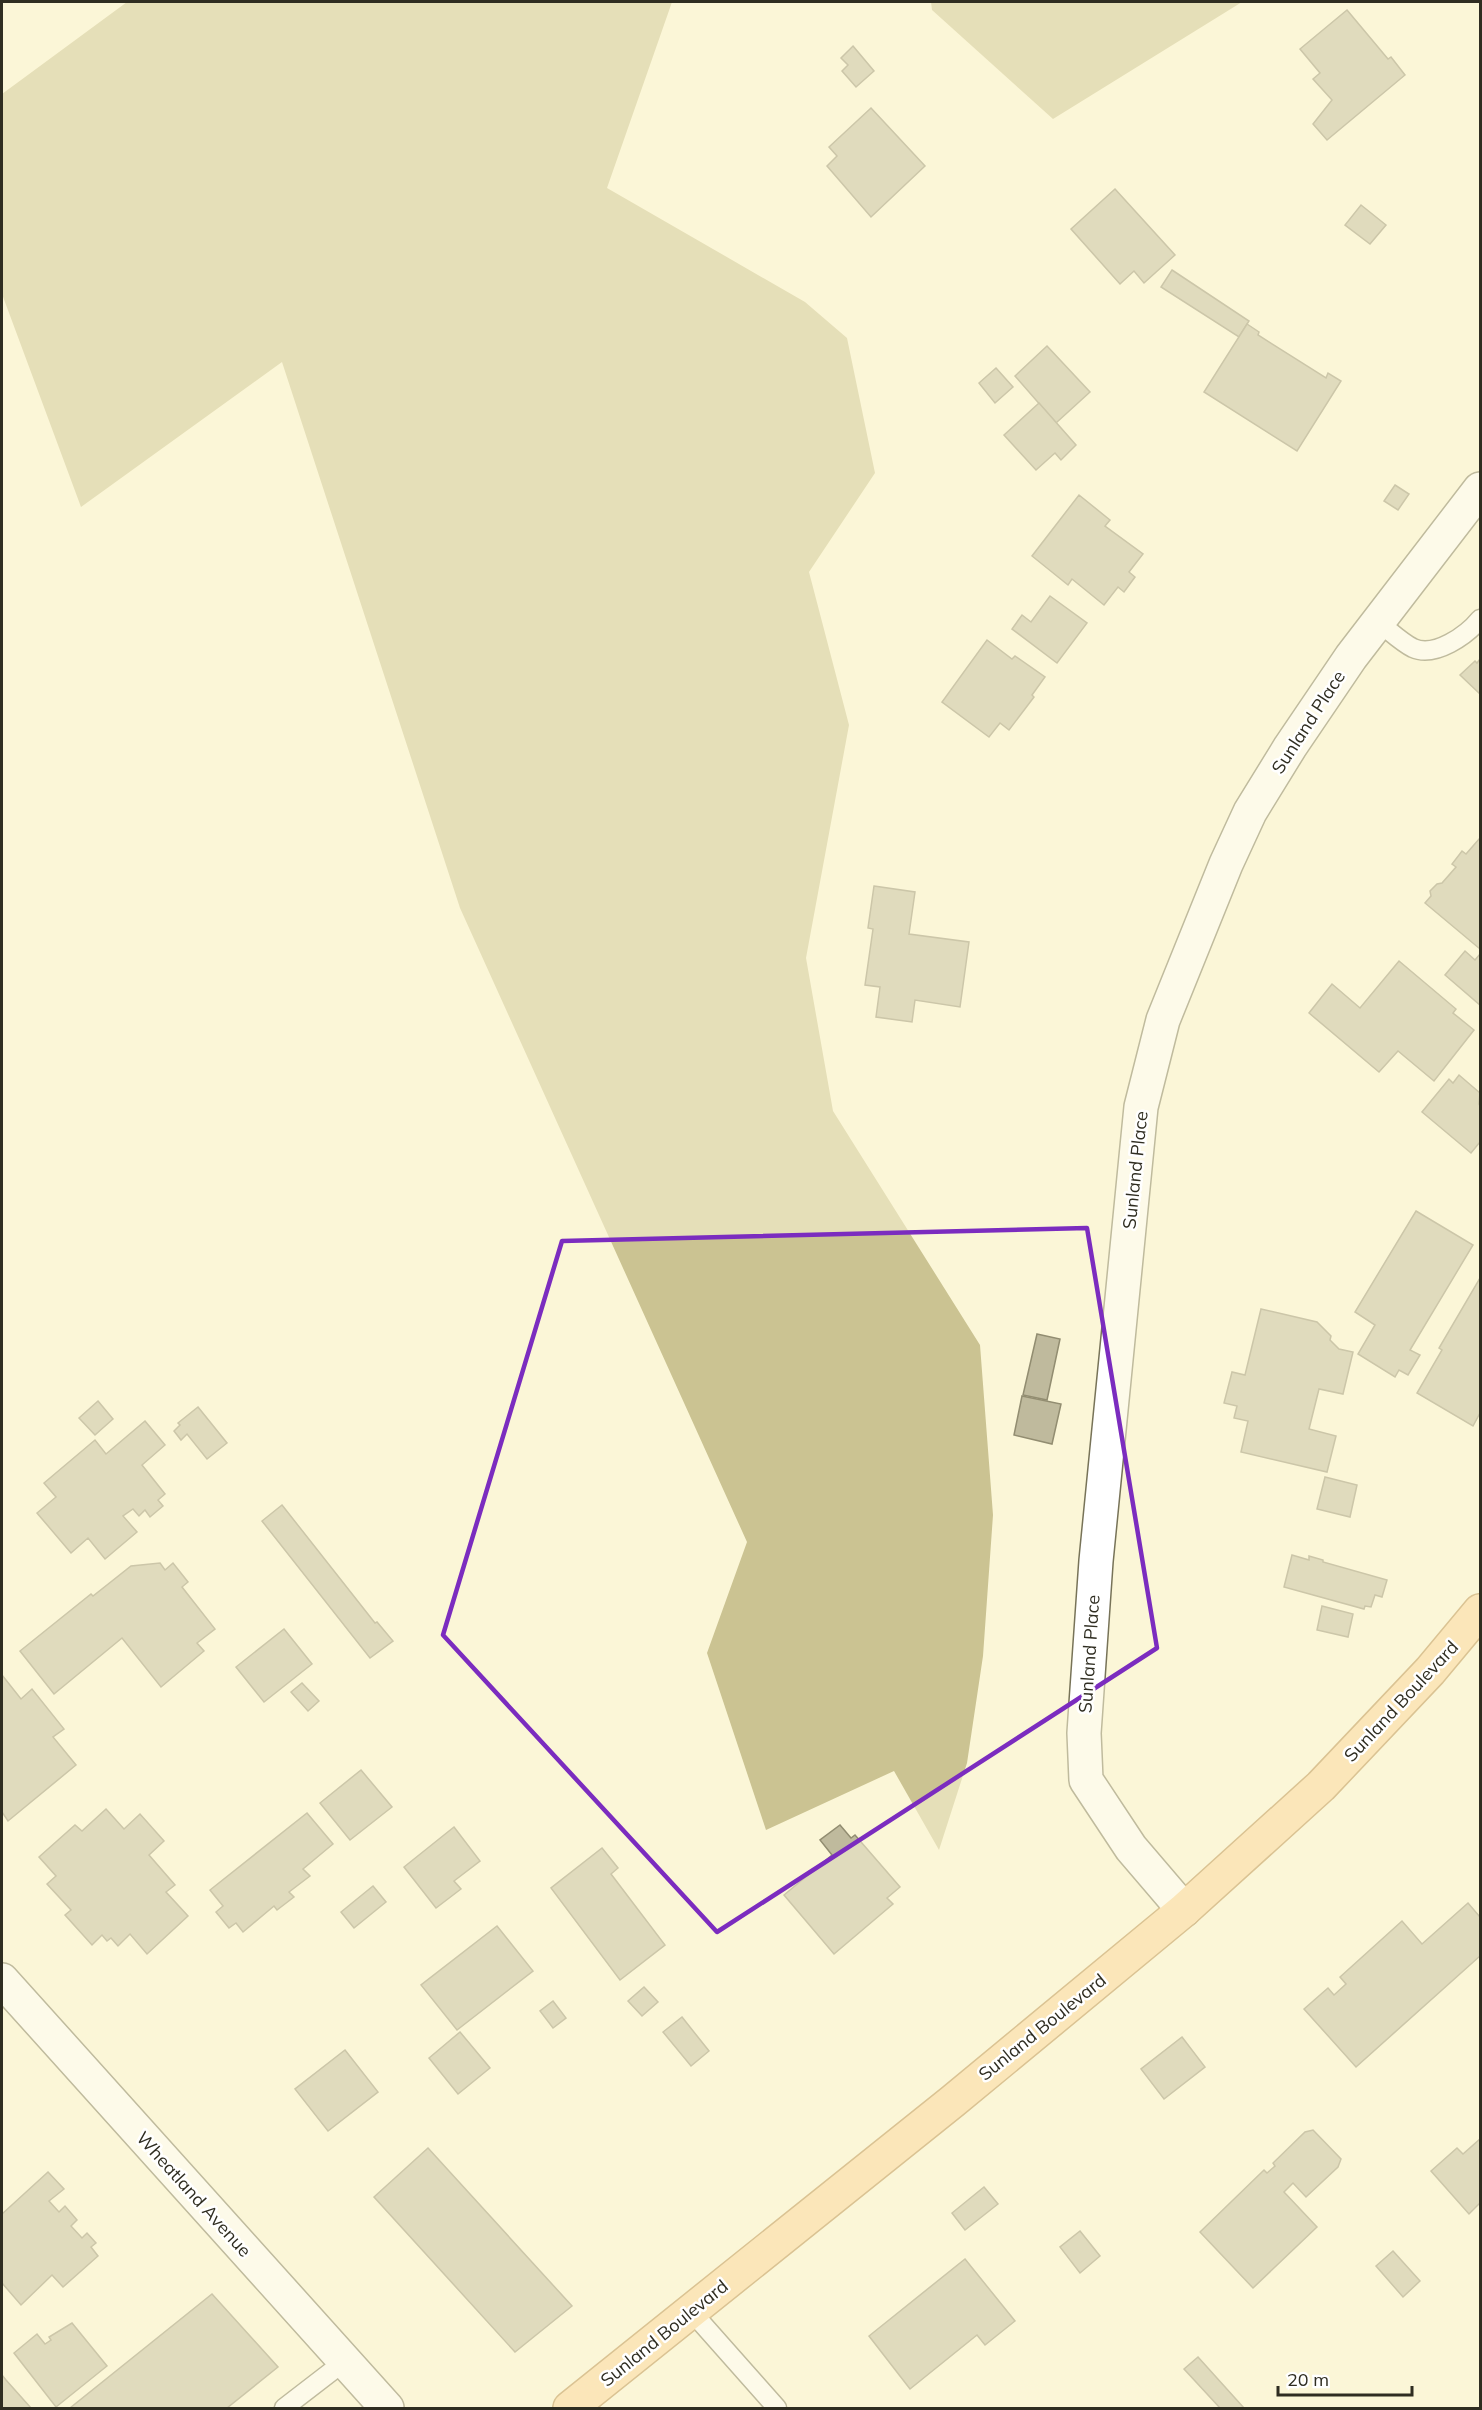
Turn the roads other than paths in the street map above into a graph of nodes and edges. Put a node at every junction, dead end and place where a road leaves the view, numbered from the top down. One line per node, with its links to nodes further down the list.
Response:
1 (1480, 489): 3 (street, Sunland Place)
2 (1480, 620): 3 (lane)
3 (1378, 622): 5 (street, Sunland Place)
4 (1480, 1611): 5 (main road, Sunland Boulevard)
5 (1184, 1910): 7 (main road, Sunland Boulevard)
6 (2, 1980): 8 (street, Wheatland Avenue)
7 (691, 2311): 11 (main road, Sunland Boulevard); 12 (lane)
8 (345, 2361): 9 (lane); 10 (street, Wheatland Avenue)
9 (284, 2409)
10 (387, 2409)
11 (570, 2409)
12 (777, 2409)

